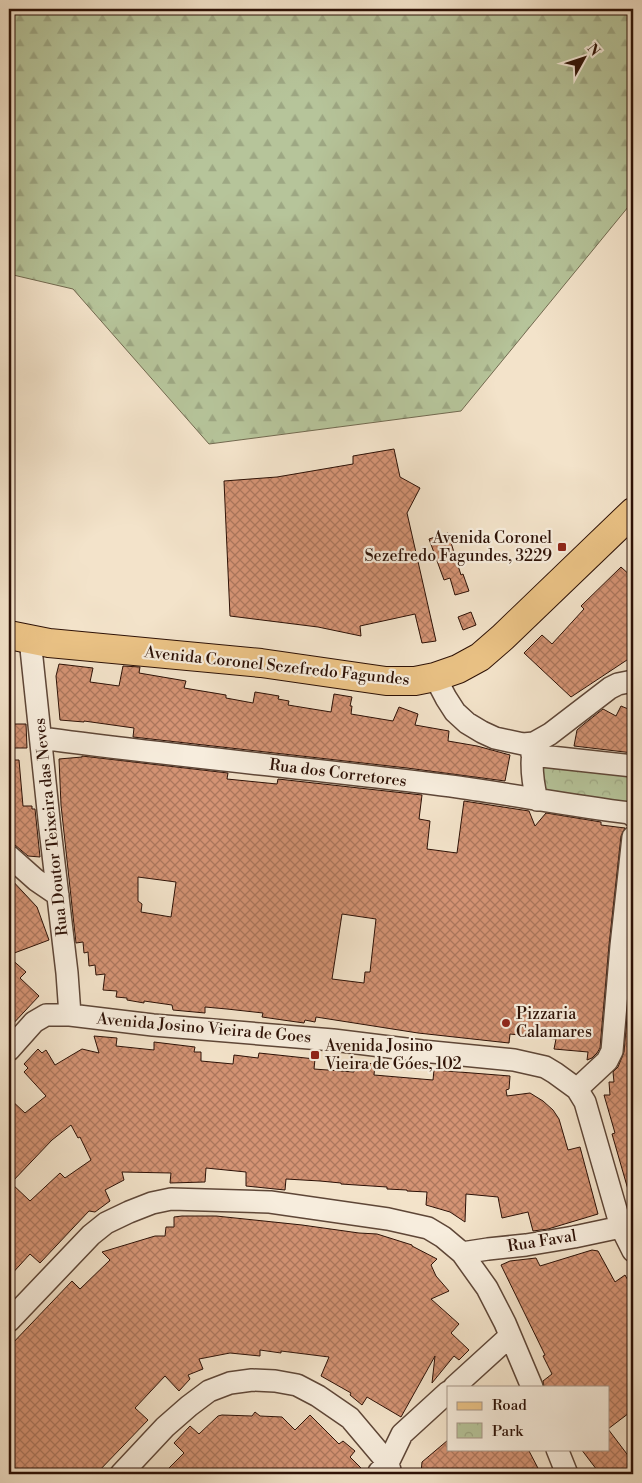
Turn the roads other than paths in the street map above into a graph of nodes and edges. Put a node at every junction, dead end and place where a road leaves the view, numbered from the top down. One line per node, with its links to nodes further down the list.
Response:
1 (633, 512): 3 (main road, Avenida Coronel Sezefredo Fagundes)
2 (20, 637): 3 (main road, Avenida Coronel Sezefredo Fagundes); 5 (street, Rua Doutor Teixeira das Neves)
3 (435, 677): 6 (street)
4 (633, 681): 6 (street)
5 (41, 738): 8 (street, Rua dos Corretores); 12 (street, Rua Doutor Teixeira das Neves)
6 (533, 749): 7 (street); 8 (street)
7 (633, 766)
8 (537, 800): 9 (street, Rua dos Corretores)
9 (633, 816)
10 (633, 837): 15 (street)
11 (9, 856): 12 (street)
12 (58, 895): 13 (street, Rua Doutor Teixeira das Neves)
13 (70, 1014): 14 (street, Avenida Josino Vieira de Goes); 15 (street, Avenida Josino Vieira de Goes)
14 (9, 1050)
15 (577, 1089): 16 (street, Avenida Josino Vieira de Goes)
16 (627, 1225): 17 (street, Avenida Josino Vieira de Goes); 18 (street, Rua Faval)
17 (633, 1252)
18 (462, 1254): 19 (street); 20 (street)
19 (9, 1321)
20 (510, 1336): 21 (street); 22 (street)
21 (455, 1386)
22 (532, 1386)
23 (447, 1393): 25 (street)
24 (557, 1450): 27 (street)
25 (386, 1470): 26 (street)
26 (121, 1474)
27 (567, 1474)

